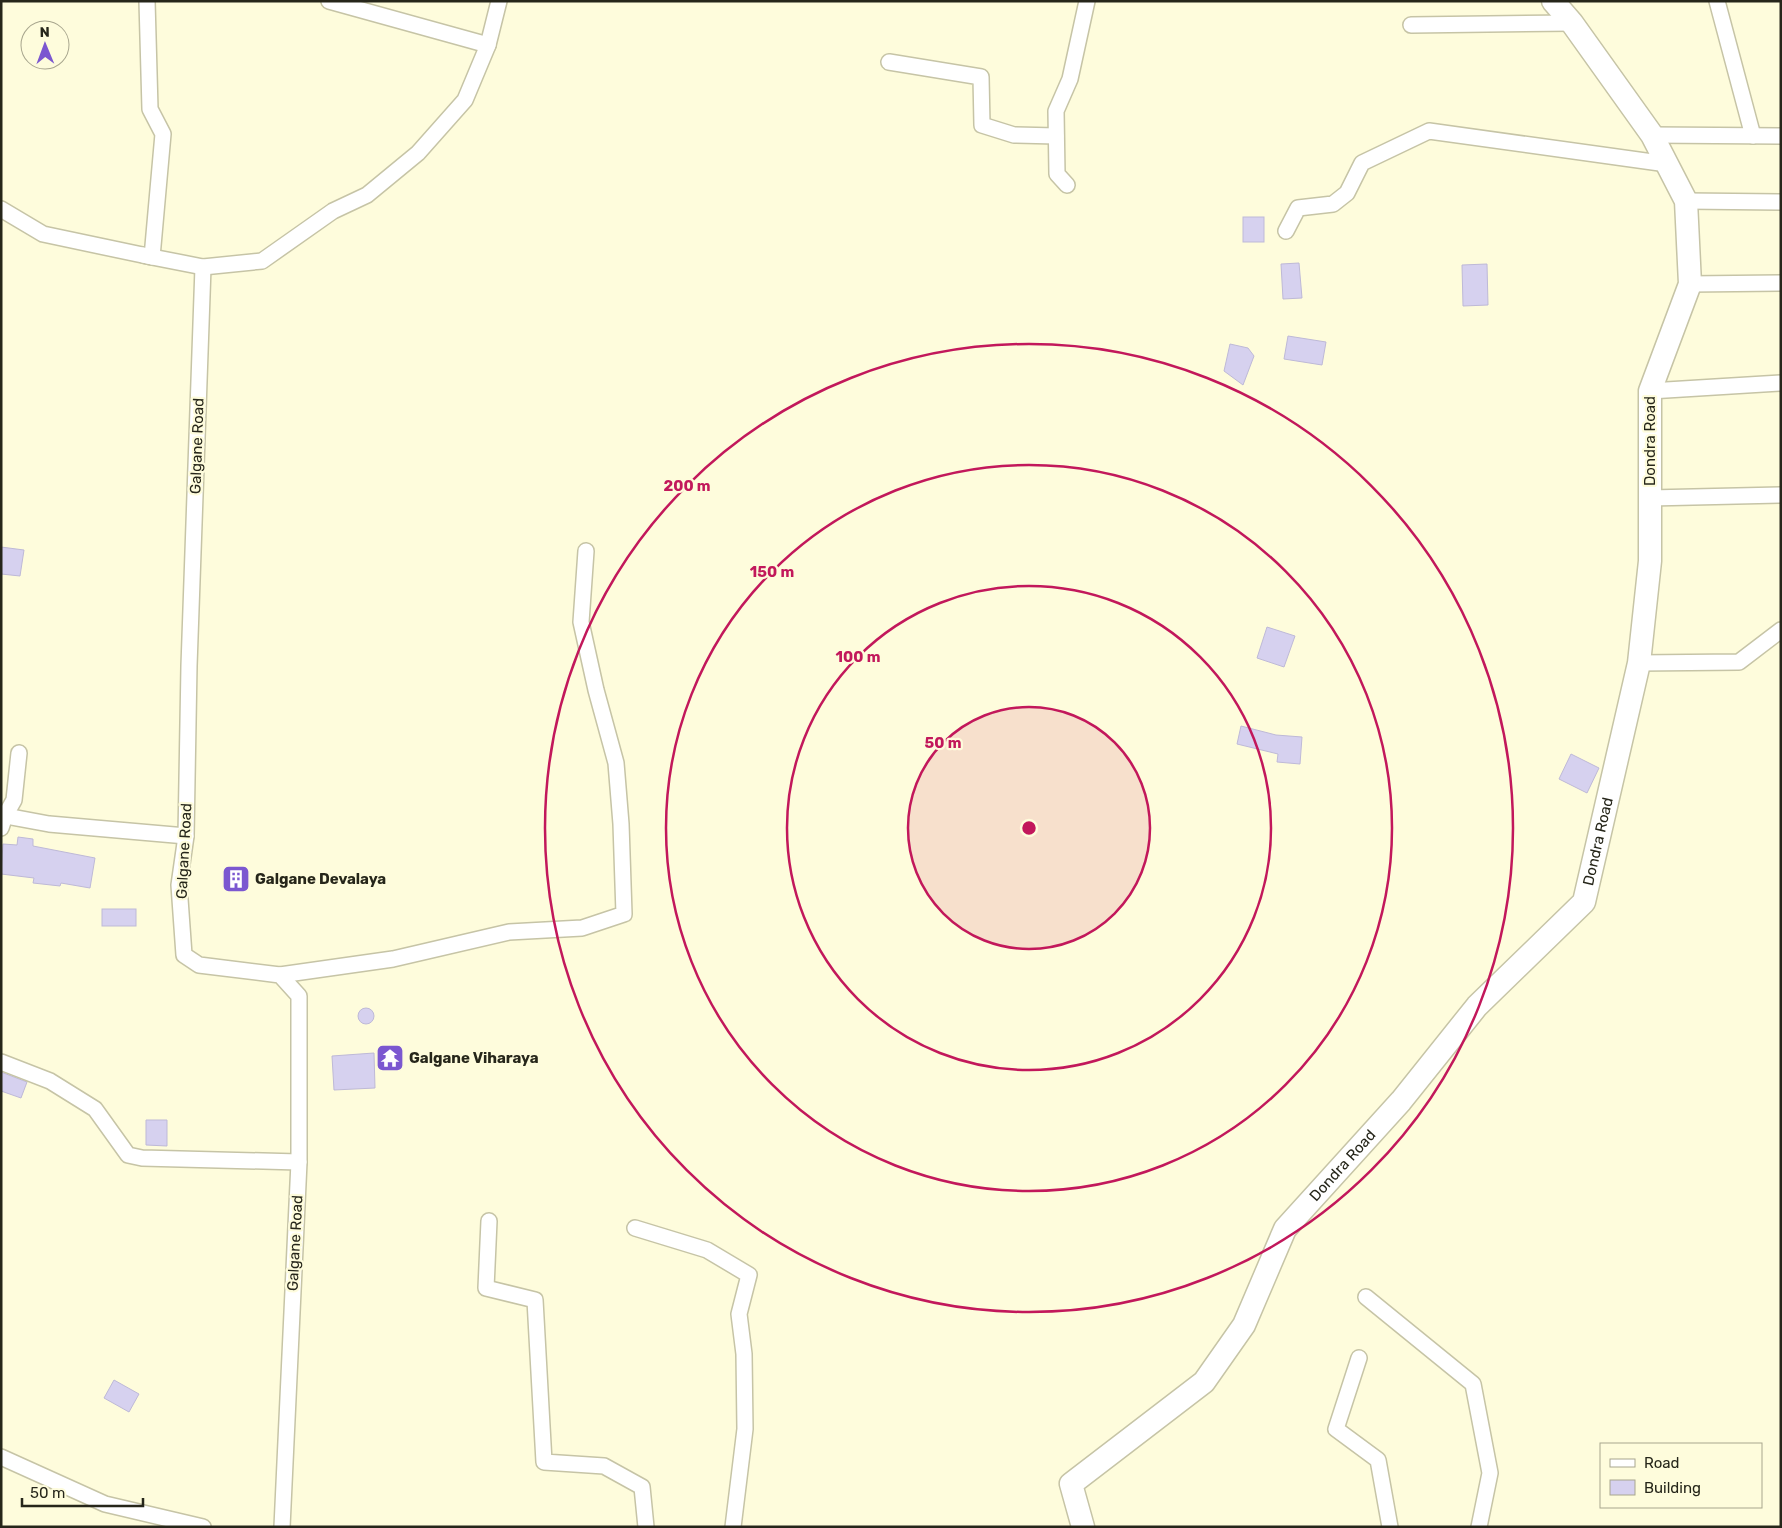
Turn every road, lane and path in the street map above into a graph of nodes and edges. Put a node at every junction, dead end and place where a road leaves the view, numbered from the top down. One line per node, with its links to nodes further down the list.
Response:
1 (147, 1): 22 (street)
2 (329, 1): 9 (street)
3 (499, 1): 9 (street)
4 (1087, 1): 12 (street)
5 (1553, 1): 7 (street, Dondra Road)
6 (1717, 1): 13 (street)
7 (1572, 22): 8 (street); 11 (street, Dondra Road)
8 (1411, 25)
9 (488, 46): 23 (street)
10 (889, 62): 12 (street)
11 (1652, 135): 13 (street); 15 (street, Dondra Road)
12 (1056, 136): 16 (street)
13 (1753, 136): 14 (street)
14 (1781, 136)
15 (1667, 164): 17 (street, Dondra Road); 21 (street)
16 (1067, 185)
17 (1686, 201): 18 (street); 25 (street, Dondra Road)
18 (1781, 202)
19 (1, 209): 22 (street)
20 (1, 214): 22 (street)
21 (1286, 231)
22 (152, 257): 23 (street)
23 (203, 267): 35 (street, Galgane Road)
24 (1781, 283): 25 (street)
25 (1690, 284): 27 (street, Dondra Road)
26 (1781, 383): 27 (street)
27 (1650, 391): 29 (street, Dondra Road)
28 (1781, 495): 29 (street)
29 (1650, 498): 32 (street, Dondra Road)
30 (586, 551): 36 (street)
31 (1781, 630): 32 (street)
32 (1639, 663): 48 (street, Dondra Road)
33 (19, 753): 34 (street)
34 (2, 820): 35 (street)
35 (186, 836): 36 (street, Galgane Road)
36 (280, 975): 38 (street, Galgane Road)
37 (1, 1062): 38 (street)
38 (299, 1162): 45 (street, Galgane Road)
39 (489, 1221): 46 (street)
40 (635, 1228): 47 (street)
41 (1366, 1297): 50 (street)
42 (1359, 1358): 49 (street)
43 (1, 1457): 44 (street)
44 (203, 1527)
45 (282, 1527)
46 (646, 1527)
47 (733, 1527)
48 (1083, 1527)
49 (1390, 1527)
50 (1478, 1527)

